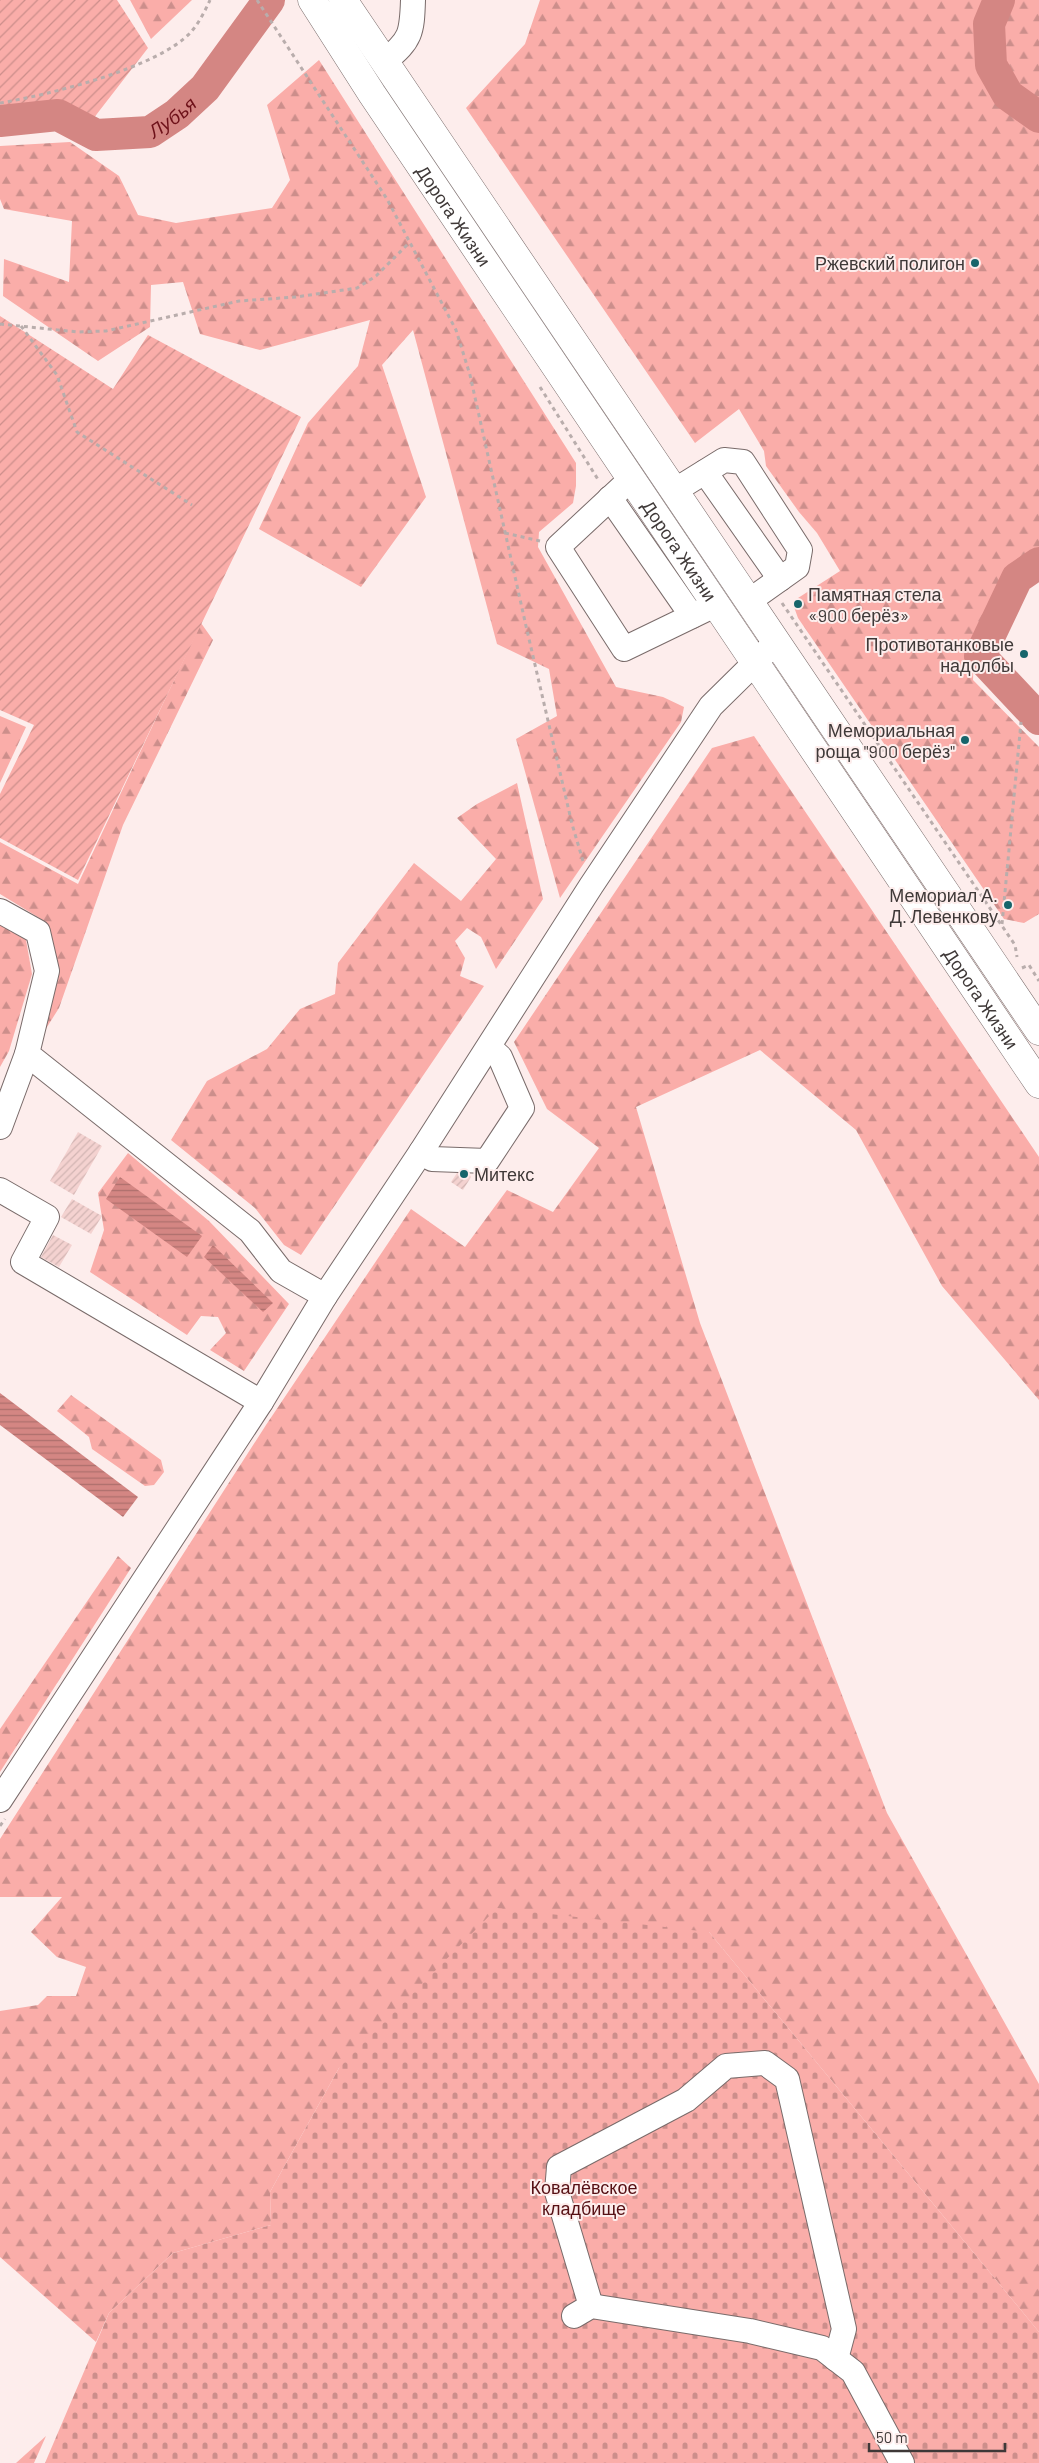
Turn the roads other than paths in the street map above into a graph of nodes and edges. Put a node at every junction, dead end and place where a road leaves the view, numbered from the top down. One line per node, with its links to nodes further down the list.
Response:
1 (413, 0): 3 (street)
2 (330, 4): 3 (main road, Дорога Жизни); 5 (main road, Дорога Жизни)
3 (385, 61): 6 (main road, Дорога Жизни)
4 (705, 472): 6 (street); 8 (street); 8 (street)
5 (632, 478): 7 (street); 10 (main road, Дорога Жизни)
6 (674, 491): 9 (main road, Дорога Жизни)
7 (610, 498): 11 (street); 11 (street)
8 (776, 582): 9 (street)
9 (749, 601): 12 (main road, Дорога Жизни)
10 (717, 604): 11 (street); 13 (main road, Дорога Жизни)
11 (692, 616)
12 (776, 642): 13 (street); 15 (main road, Дорога Жизни)
13 (756, 661): 16 (street); 18 (main road, Дорога Жизни)
14 (0, 911): 17 (street)
15 (1039, 1031)
16 (488, 1047): 20 (street); 20 (street)
17 (27, 1054): 19 (street); 22 (street)
18 (1039, 1084)
19 (0, 1127)
20 (421, 1152): 22 (street)
21 (0, 1190): 23 (street)
22 (325, 1296): 23 (street)
23 (261, 1402): 24 (street)
24 (0, 1800)
25 (836, 2359): 25 (street); 26 (street)
26 (902, 2463)

